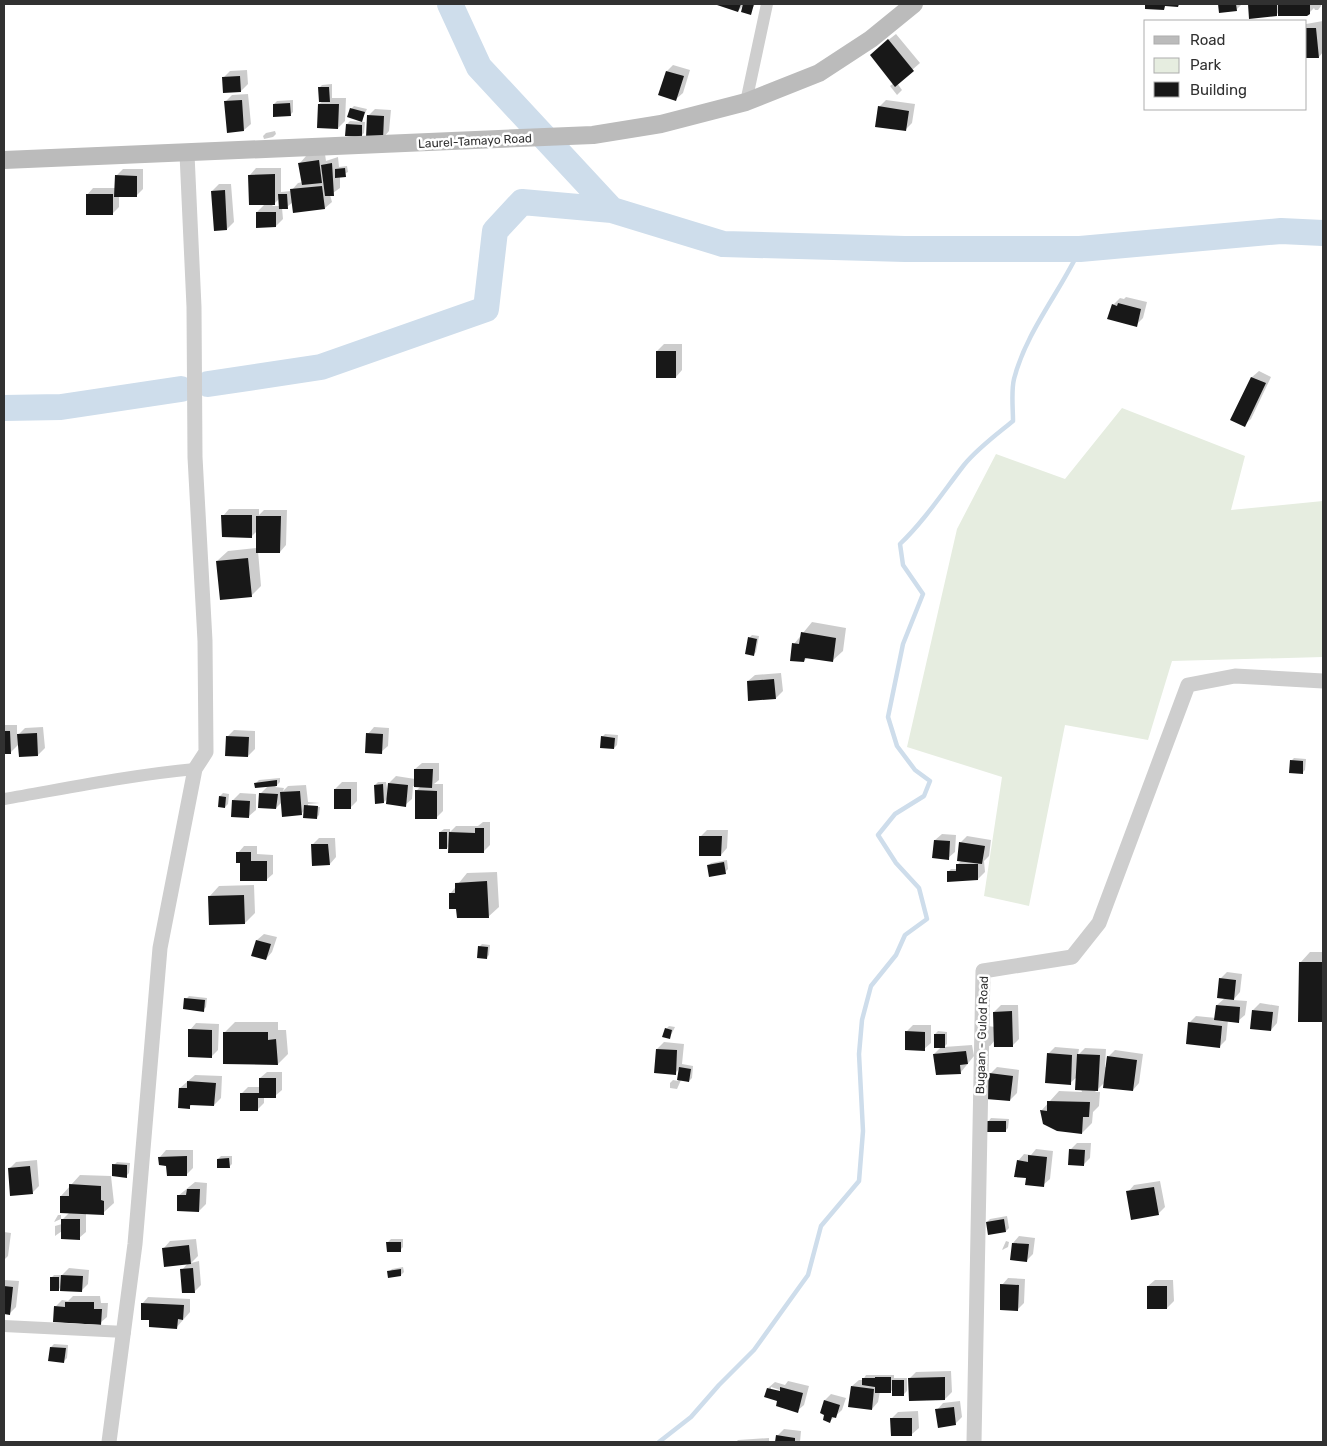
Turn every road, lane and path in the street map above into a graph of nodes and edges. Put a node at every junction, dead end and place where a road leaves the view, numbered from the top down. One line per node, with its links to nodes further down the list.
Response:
1 (767, 4): 3 (street)
2 (914, 4): 3 (main road, Laurel-Tamayo Road)
3 (746, 102): 4 (main road, Laurel-Tamayo Road)
4 (187, 154): 5 (main road, Laurel-Tamayo Road); 7 (street)
5 (4, 160)
6 (1323, 681): 12 (street, Bugaan - Gulod Road)
7 (195, 769): 8 (street); 10 (street)
8 (4, 799)
9 (4, 1326): 10 (street)
10 (125, 1332): 11 (street)
11 (109, 1442)
12 (974, 1442)

